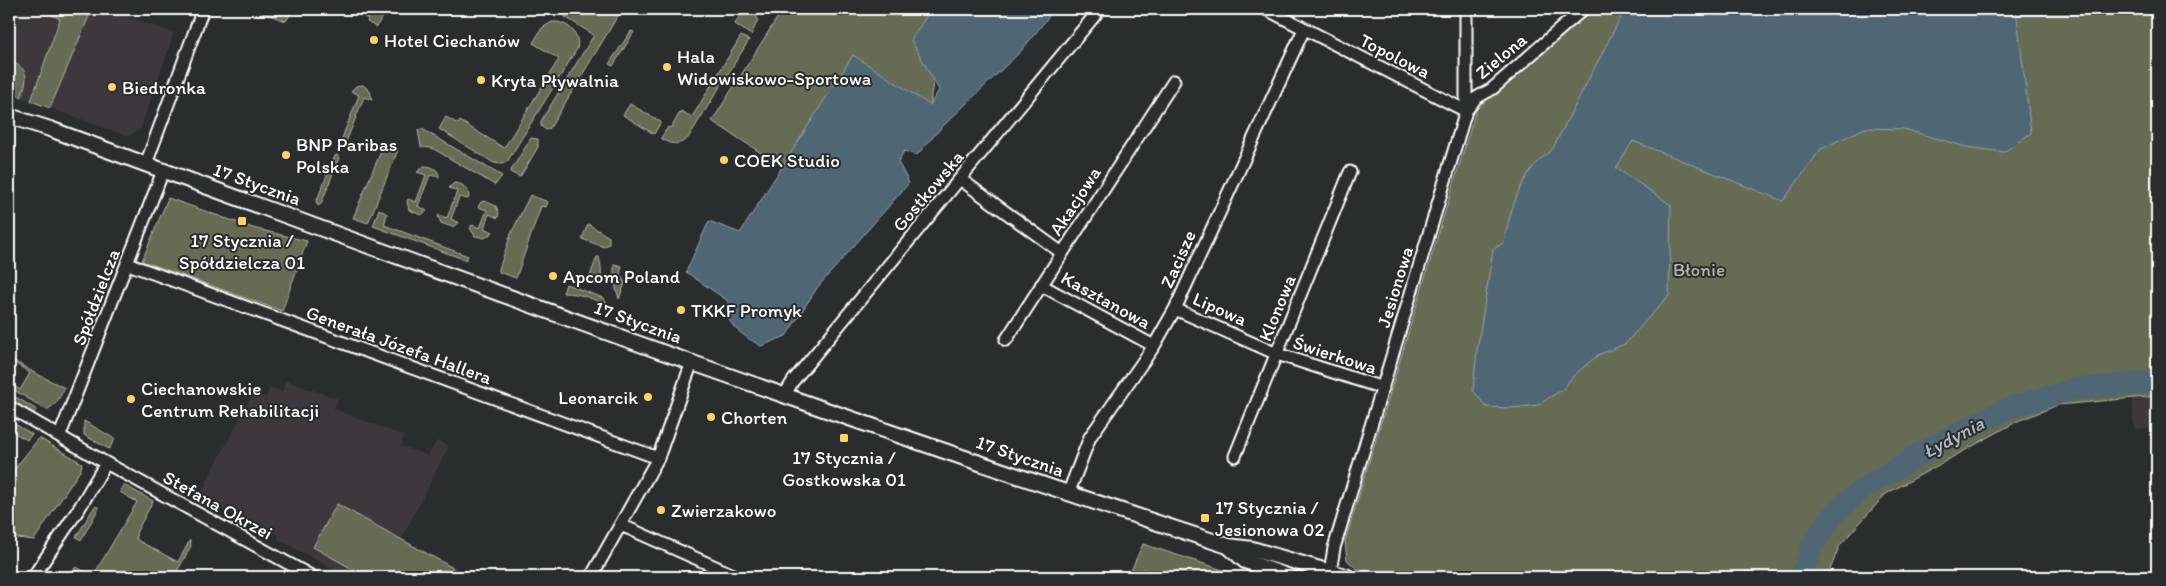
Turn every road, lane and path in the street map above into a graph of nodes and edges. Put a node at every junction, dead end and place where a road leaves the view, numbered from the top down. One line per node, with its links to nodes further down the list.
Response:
1 (203, 9): 12 (street)
2 (1100, 9): 15 (street, Gostkowska)
3 (1266, 9): 7 (street, Topolowa)
4 (1272, 9): 7 (street, Topolowa)
5 (1466, 9): 10 (street, Jesionowa)
6 (1583, 9): 10 (street, Zielona)
7 (1282, 17): 8 (street, Topolowa)
8 (1304, 29): 10 (street, Topolowa); 19 (street, Zacisze)
9 (1174, 81): 16 (street, Akacjowa)
10 (1466, 111): 24 (street, Jesionowa)
11 (9, 116): 12 (street, 17 Stycznia)
12 (146, 164): 13 (street, 17 Stycznia)
13 (163, 171): 17 (street, Spółdzielcza); 23 (street, 17 Stycznia)
14 (1350, 172): 22 (street, Klonowa)
15 (960, 179): 16 (street); 25 (street, Gostkowska)
16 (1062, 252): 18 (street, Akacjowa)
17 (128, 264): 27 (street, Spółdzielcza); 29 (street, Generała Józefa Hallera)
18 (1041, 285): 20 (street, Akacjowa); 21 (street, Kasztanowa)
19 (1175, 309): 21 (street, Zacisze); 22 (street, Lipowa)
20 (1006, 340)
21 (1154, 346): 31 (street, Zacisze)
22 (1277, 354): 24 (street, Świerkowa); 28 (street, Klonowa)
23 (692, 362): 25 (street, 17 Stycznia); 29 (street)
24 (1383, 388): 34 (street, Jesionowa)
25 (784, 396): 31 (street, 17 Stycznia)
26 (9, 407): 27 (street)
27 (60, 435): 30 (street, Stefana Okrzei)
28 (1235, 456)
29 (658, 458): 32 (street)
30 (106, 463): 35 (street); 36 (street, Stefana Okrzei)
31 (1068, 494): 33 (street, 17 Stycznia)
32 (621, 525): 37 (street); 38 (street)
33 (1228, 546): 34 (street, 17 Stycznia); 39 (street, 17 Stycznia)
34 (1329, 576): 40 (main road, 17 Stycznia)
35 (33, 577)
36 (313, 577)
37 (591, 577)
38 (738, 577)
39 (1290, 577)
40 (1347, 577)

